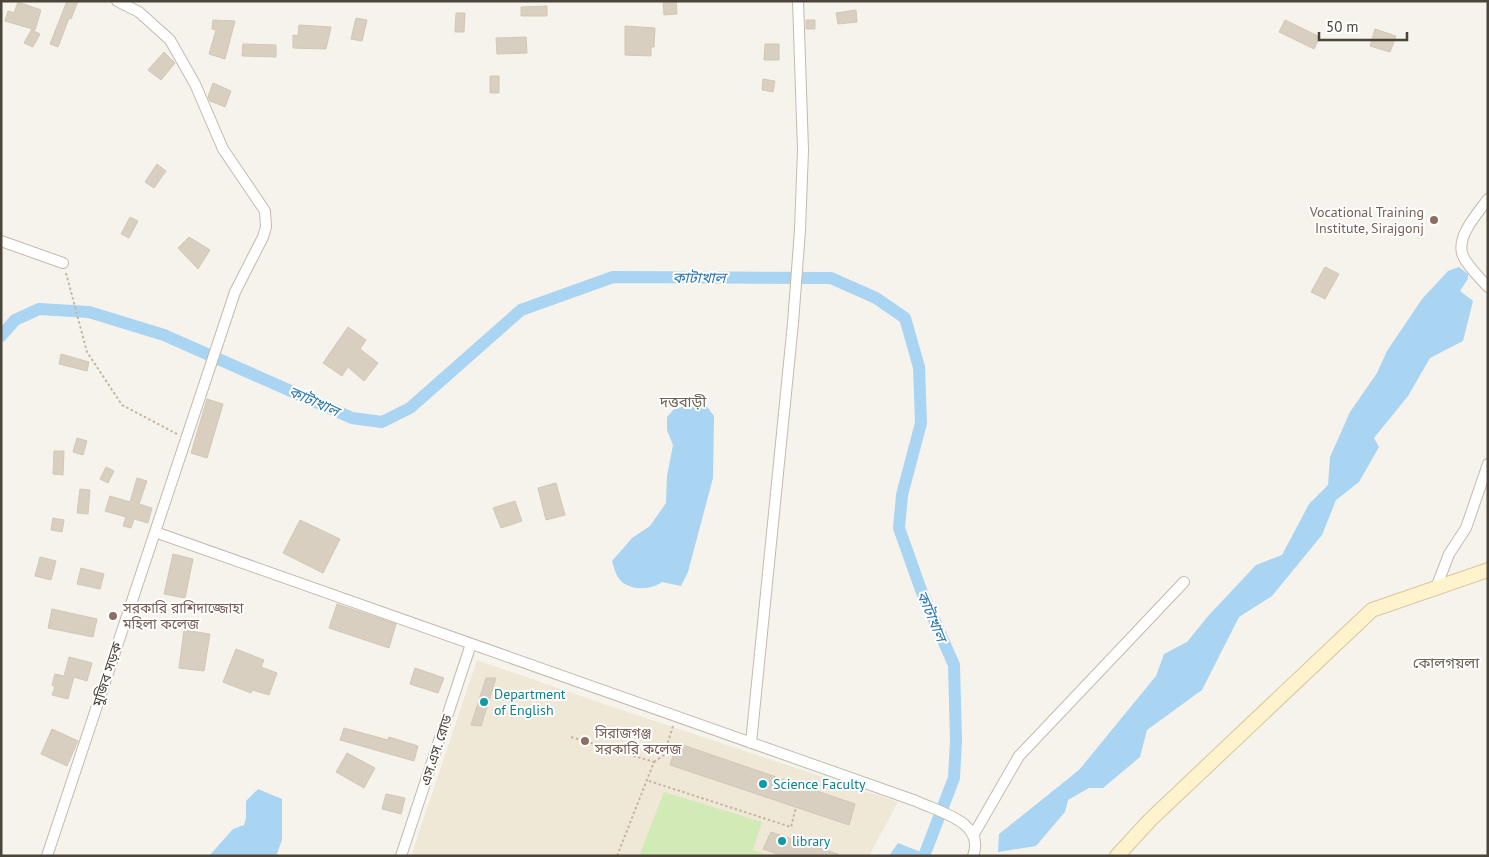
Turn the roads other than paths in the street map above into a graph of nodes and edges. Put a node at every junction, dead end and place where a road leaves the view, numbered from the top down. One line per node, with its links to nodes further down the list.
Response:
1 (116, 1): 8 (street, মুজিব সড়ক)
2 (798, 1): 13 (street)
3 (1488, 199): 6 (street)
4 (1, 241): 5 (street)
5 (63, 263)
6 (1488, 287)
7 (1488, 464): 11 (street)
8 (155, 532): 12 (street); 15 (street, মুজিব সড়ক)
9 (1488, 570): 11 (street)
10 (1184, 582): 14 (street)
11 (1436, 588): 18 (street)
12 (471, 644): 13 (street); 16 (street, এস.এস. রোড)
13 (751, 743): 14 (street)
14 (974, 834): 17 (street)
15 (47, 856)
16 (401, 856)
17 (973, 856)
18 (1117, 856)

